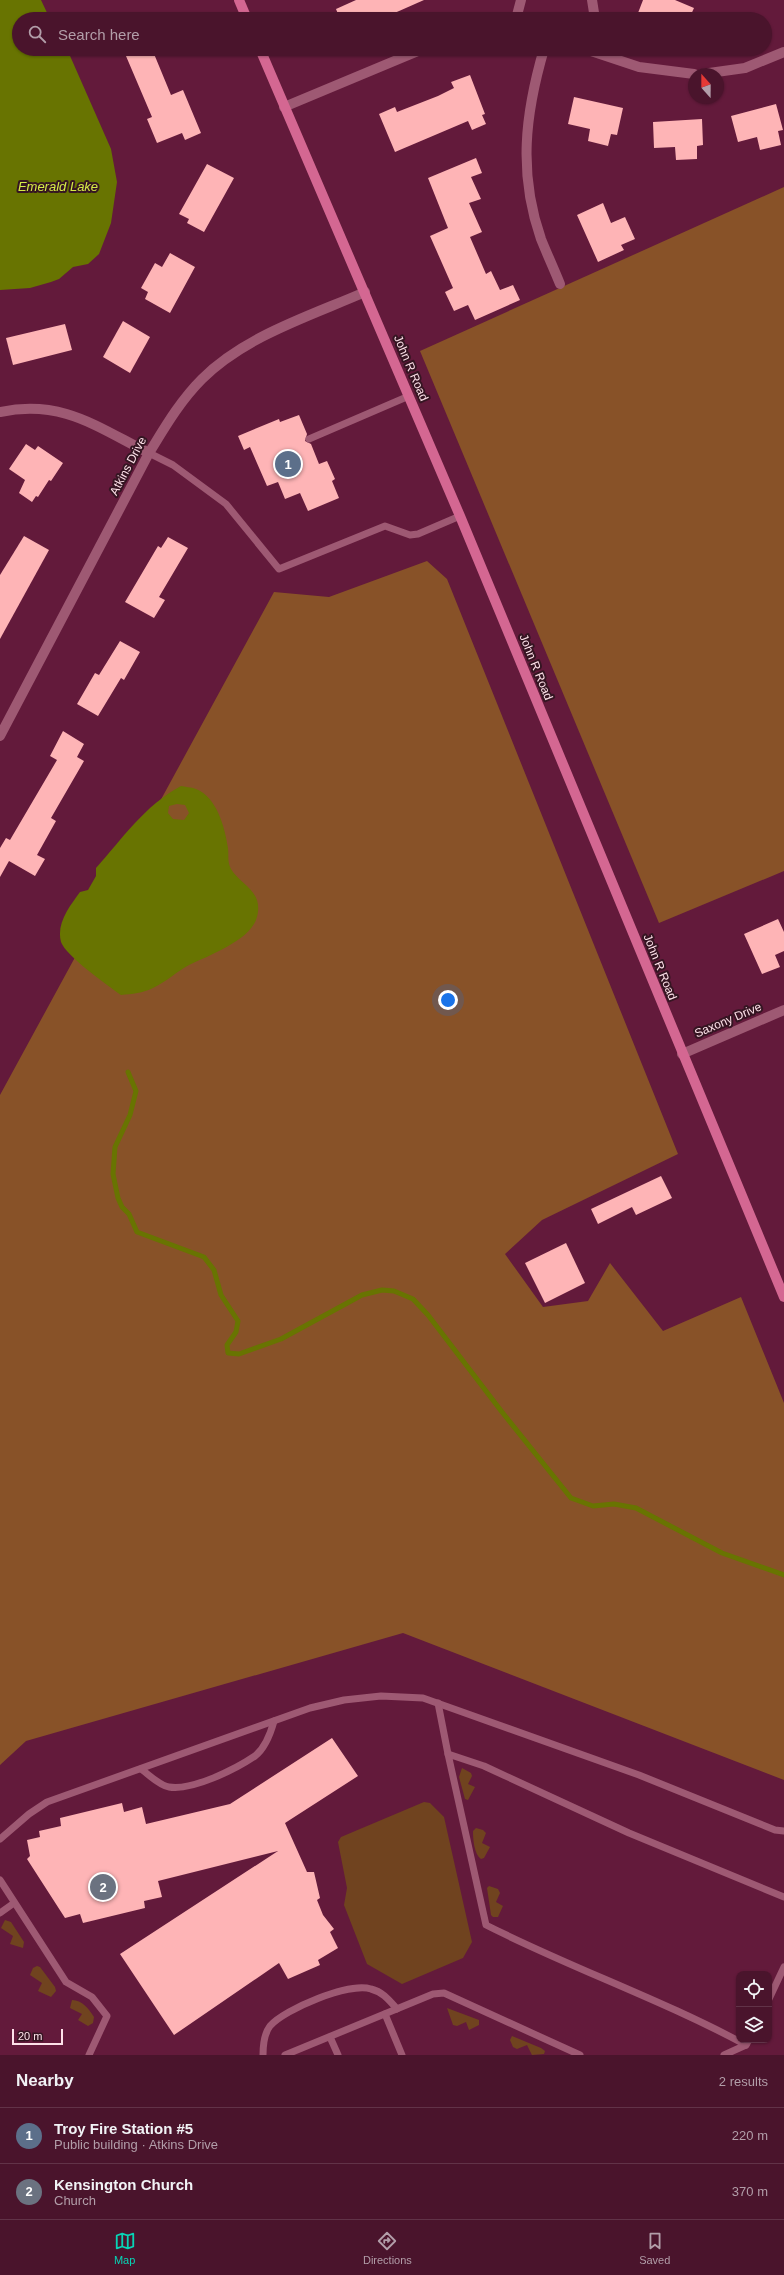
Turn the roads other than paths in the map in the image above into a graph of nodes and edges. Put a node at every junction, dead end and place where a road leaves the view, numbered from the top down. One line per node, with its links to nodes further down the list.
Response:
1 (239, 0): 4 (main road)
2 (522, 0): 5 (street)
3 (592, 0): 6 (street)
4 (244, 12)
5 (518, 12)
6 (594, 12)
7 (784, 52): 12 (street)
8 (263, 56): 14 (main road, John R Road)
9 (407, 56): 14 (street)
10 (542, 56): 15 (street)
11 (607, 56): 13 (street)
12 (724, 71)
13 (688, 73)
14 (284, 107): 16 (main road, John R Road)
15 (560, 284)
16 (365, 292): 17 (main road, John R Road); 20 (street, Atkins Drive)
17 (409, 396): 19 (lane); 21 (main road, John R Road)
18 (0, 412): 20 (street)
19 (309, 439)
20 (149, 454): 21 (lane); 22 (street, Atkins Drive)
21 (460, 516): 24 (main road, John R Road)
22 (0, 736)
23 (784, 1010): 24 (street, Saxony Drive)
24 (682, 1054): 25 (main road, John R Road)
25 (784, 1297)
26 (438, 1703): 27 (lane); 28 (lane); 30 (lane)
27 (274, 1721): 29 (lane); 29 (lane)
28 (448, 1754): 33 (lane); 41 (lane)
29 (141, 1769): 31 (lane)
30 (784, 1831)
31 (0, 1839)
32 (0, 1880): 34 (lane)
33 (784, 1897)
34 (14, 1903): 35 (lane); 43 (lane)
35 (0, 1913)
36 (784, 1967): 37 (lane)
37 (772, 1993)
38 (397, 2009): 39 (lane); 44 (lane); 48 (lane)
39 (385, 2014): 40 (lane); 47 (lane)
40 (330, 2037): 45 (lane); 46 (lane)
41 (736, 2038)
42 (748, 2043): 49 (lane)
43 (89, 2055)
44 (263, 2055)
45 (285, 2055)
46 (338, 2055)
47 (402, 2055)
48 (580, 2055)
49 (724, 2055)

